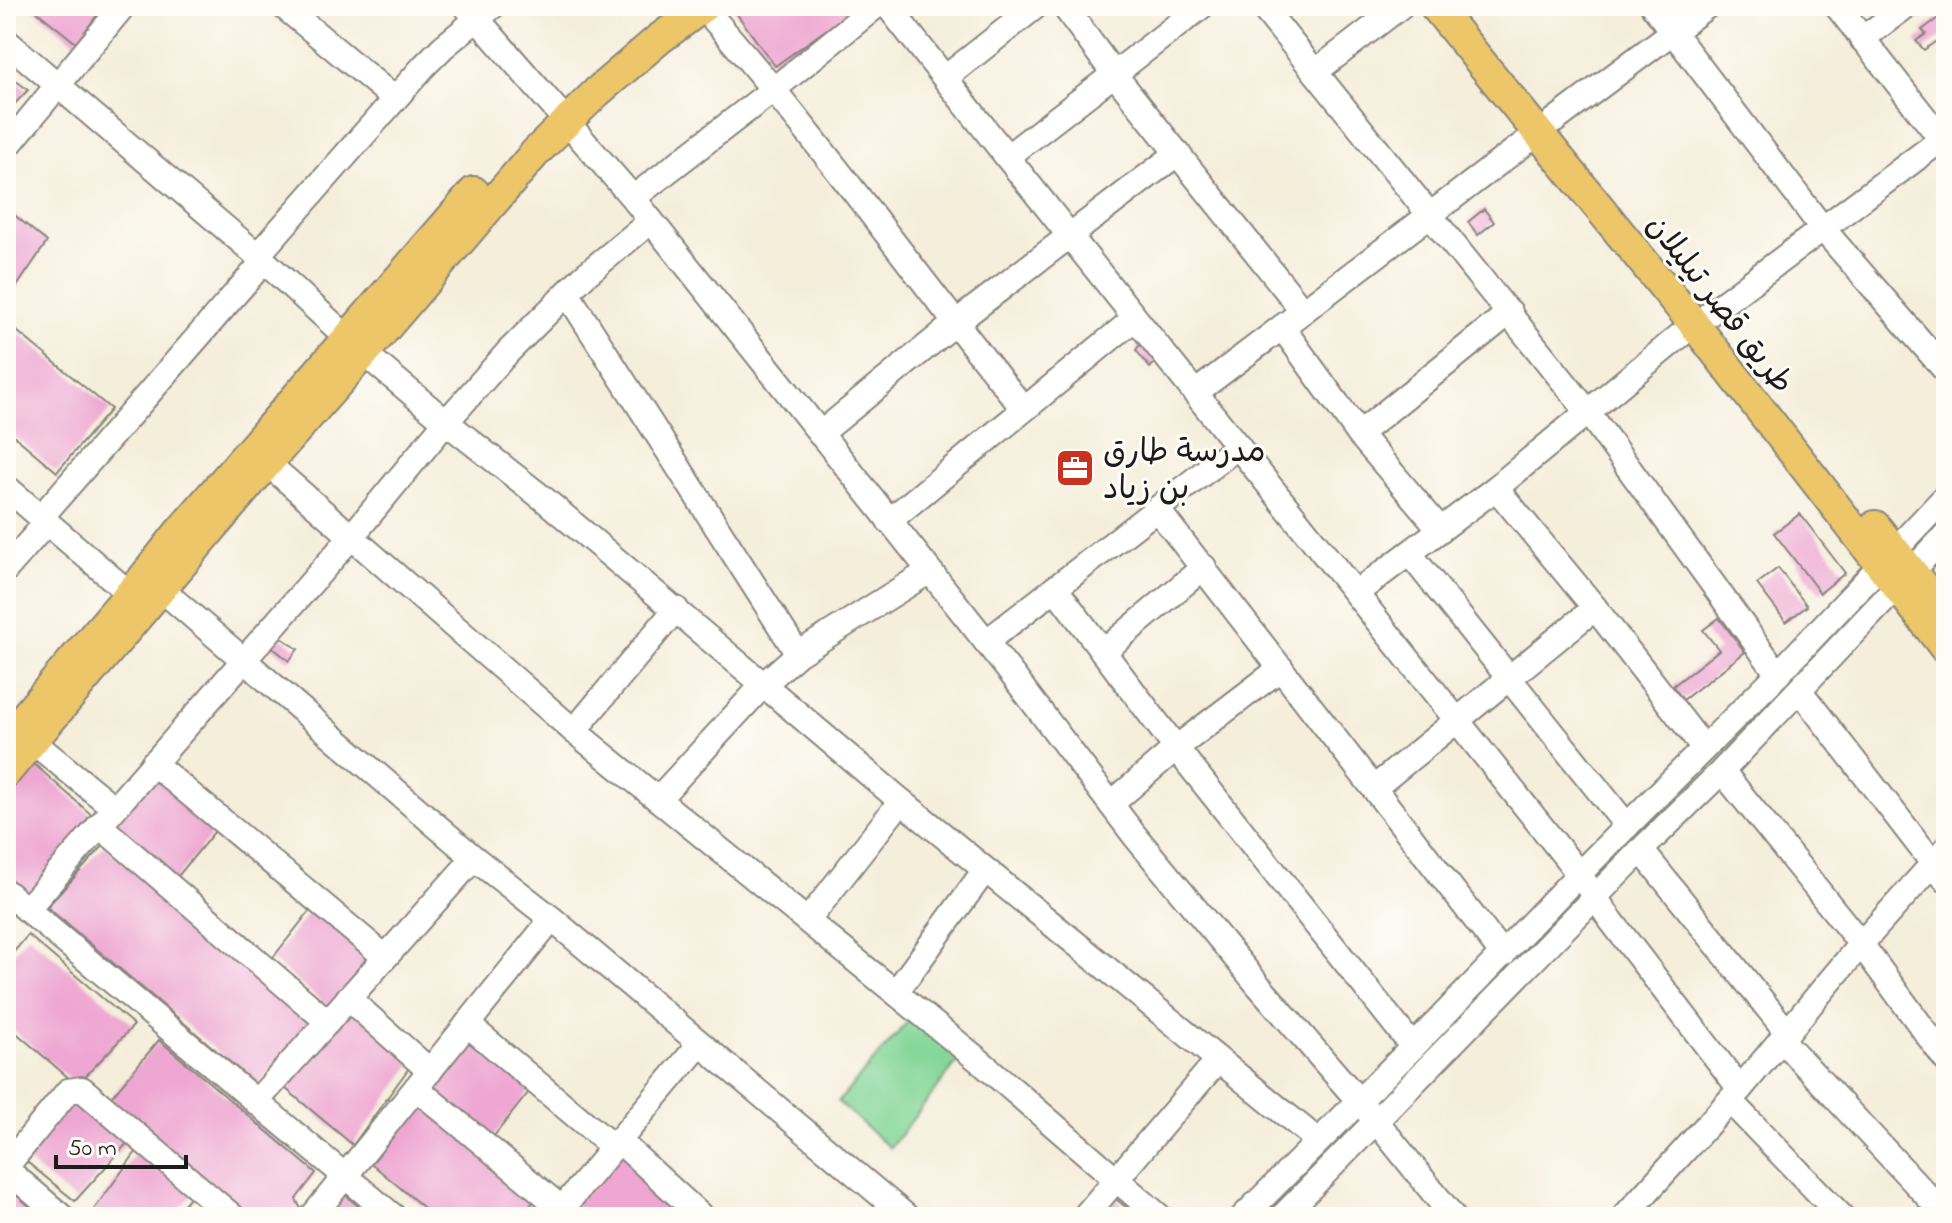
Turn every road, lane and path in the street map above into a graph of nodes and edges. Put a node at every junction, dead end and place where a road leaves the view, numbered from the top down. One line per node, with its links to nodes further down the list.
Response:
1 (123, 6): 25 (street)
2 (283, 6): 27 (street)
3 (669, 6): 28 (main road)
4 (703, 6): 26 (street); 28 (main road)
5 (876, 6): 26 (street)
6 (888, 6): 24 (street)
7 (1036, 6): 24 (street)
8 (1064, 6): 23 (street)
9 (1202, 6): 23 (street)
10 (1262, 6): 22 (street)
11 (1401, 6): 22 (street)
12 (1435, 6): 29 (main road, طريق قصر تيليلان)
13 (1461, 6): 29 (main road, طريق قصر تيليلان)
14 (1653, 6): 19 (street)
15 (1707, 6): 19 (street)
16 (1837, 6): 20 (street)
17 (1906, 6): 20 (street)
18 (478, 10): 27 (street); 28 (street)
19 (1674, 33): 29 (street); 37 (street)
20 (1862, 39): 30 (street)
21 (6, 41): 25 (street)
22 (1315, 72): 35 (street)
23 (1114, 74): 32 (street); 33 (street)
24 (945, 78): 33 (street)
25 (58, 85): 31 (street); 39 (street)
26 (774, 89): 34 (street); 45 (street)
27 (395, 99): 39 (street)
28 (560, 112): 34 (street); 47 (main road)
29 (1546, 127): 35 (street); 44 (main road, طريق قصر تيليلان)
30 (1945, 140): 37 (street)
31 (6, 148)
32 (1178, 153): 38 (street); 41 (street)
33 (1007, 157): 38 (street)
34 (633, 198): 36 (street)
35 (1429, 215): 41 (street); 42 (street)
36 (651, 221): 40 (street); 53 (street)
37 (1823, 229): 44 (street); 48 (street)
38 (1069, 235): 43 (street); 45 (street)
39 (260, 259): 47 (street); 61 (street)
40 (567, 293): 52 (street); 80 (street)
41 (1303, 311): 46 (street)
42 (1510, 312): 51 (street); 54 (street)
43 (1134, 319): 49 (street); 50 (street)
44 (1702, 319): 51 (street); 69 (main road, طريق قصر تيليلان)
45 (954, 324): 50 (street); 53 (street)
46 (1282, 327): 49 (street); 54 (street)
47 (356, 346): 52 (street); 56 (main road); 71 (main road)
48 (1946, 371)
49 (1195, 393): 55 (street)
50 (1023, 408): 62 (street)
51 (1588, 412): 58 (street); 83 (street)
52 (446, 422): 65 (street); 75 (street)
53 (820, 434): 62 (street)
54 (1359, 434): 63 (street)
55 (1238, 446): 60 (street); 73 (street)
56 (267, 463): 65 (street); 71 (main road)
57 (6, 487): 61 (street)
58 (1496, 488): 63 (street); 74 (street)
59 (1946, 496): 69 (street)
60 (1157, 509): 67 (street); 72 (street)
61 (44, 520): 68 (street); 71 (street)
62 (889, 521): 70 (street)
63 (1439, 528): 66 (street)
64 (1946, 535): 69 (street)
65 (352, 536): 81 (street); 88 (street)
66 (1410, 554): 73 (street); 84 (street)
67 (1204, 567): 79 (street); 82 (street)
68 (6, 569)
69 (1896, 569): 76 (main road, طريق قصر تيليلان); 78 (main road, طريق قصر تيليلان); 83 (street); 86 (street)
70 (928, 572): 77 (street); 80 (street)
71 (146, 586): 81 (street); 89 (main road)
72 (1055, 588): 77 (street); 79 (street)
73 (1356, 593): 87 (street)
74 (1595, 608): 84 (street); 90 (street)
75 (676, 609): 85 (street); 88 (street)
76 (1946, 615)
77 (986, 642): 98 (street)
78 (1946, 649)
79 (1103, 652): 91 (street)
80 (798, 654): 85 (street)
81 (244, 660): 92 (street); 102 (street)
82 (1281, 668): 91 (street); 95 (street)
83 (1778, 674): 90 (street)
84 (1508, 679): 87 (street); 100 (street)
85 (764, 684): 96 (street); 97 (street)
86 (1800, 691): 93 (street); 103 (street)
87 (1458, 720): 95 (street); 105 (street)
88 (574, 731): 96 (street)
89 (19, 740): 94 (main road); 99 (street)
90 (1703, 747): 100 (street)
91 (1176, 748): 98 (street); 120 (street)
92 (153, 763): 99 (street); 113 (street)
93 (1722, 771): 101 (street); 111 (street)
94 (6, 772)
95 (1374, 788): 112 (street)
96 (658, 799): 110 (street)
97 (901, 801): 104 (street); 110 (street)
98 (1111, 804): 125 (street)
99 (106, 816): 108 (street); 116 (street)
100 (1627, 826): 105 (street)
101 (1641, 850): 107 (street); 118 (street)
102 (474, 858): 109 (street); 113 (street)
103 (1942, 864): 111 (street)
104 (985, 870): 114 (street); 121 (street)
105 (1579, 874): 107 (street); 112 (street)
106 (6, 892): 108 (street)
107 (1596, 897): 124 (street); 127 (street)
108 (27, 909): 126 (street)
109 (552, 919): 117 (street); 119 (street)
110 (808, 920): 114 (street)
111 (1861, 944): 118 (street); 122 (street)
112 (1503, 955): 120 (street)
113 (385, 957): 115 (street)
114 (896, 992): 132 (street)
115 (348, 998): 116 (street); 123 (street)
116 (328, 1022): 126 (street)
117 (467, 1024): 123 (street); 129 (street)
118 (1784, 1035): 124 (street); 133 (street)
119 (699, 1045): 129 (street); 140 (street)
120 (1413, 1047): 125 (street)
121 (1218, 1060): 128 (street); 132 (street)
122 (1946, 1060)
123 (423, 1080): 131 (street); 134 (street)
124 (1735, 1095): 146 (street); 147 (street)
125 (1358, 1101): 127 (street); 128 (street)
126 (256, 1102): 131 (street)
127 (1377, 1122): 144 (street); 145 (street)
128 (1317, 1140): 143 (street)
129 (616, 1144): 134 (street); 139 (street)
130 (6, 1168): 135 (street); 136 (street)
131 (344, 1176): 137 (street); 138 (street)
132 (1115, 1179): 141 (street); 142 (street)
133 (1943, 1205)
134 (563, 1214)
135 (62, 1217)
136 (233, 1217)
137 (312, 1217)
138 (394, 1217)
139 (702, 1217)
140 (907, 1217)
141 (1084, 1217)
142 (1160, 1217)
143 (1243, 1217)
144 (1282, 1217)
145 (1453, 1217)
146 (1624, 1217)
147 (1842, 1217)

